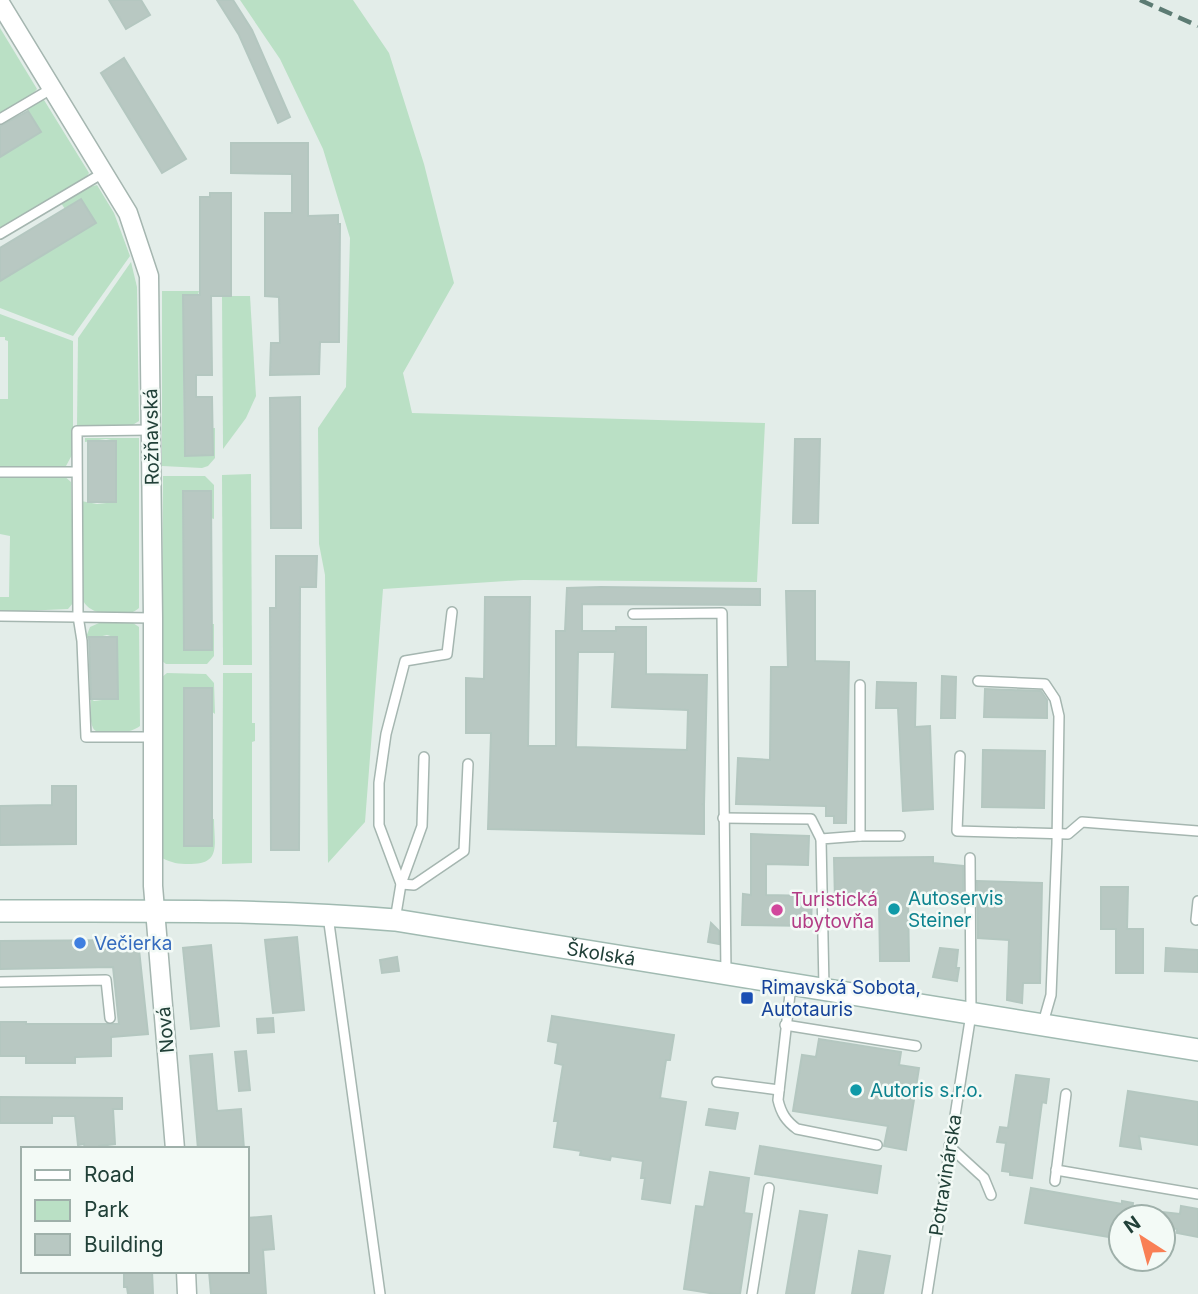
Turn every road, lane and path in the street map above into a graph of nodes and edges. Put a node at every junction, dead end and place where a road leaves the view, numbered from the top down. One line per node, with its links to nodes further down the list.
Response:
1 (0, 3): 2 (street, Rožňavská)
2 (51, 89): 3 (lane); 4 (street, Rožňavská)
3 (0, 119)
4 (103, 173): 5 (lane); 6 (street, Rožňavská)
5 (0, 234)
6 (150, 430): 8 (lane); 13 (street, Rožňavská)
7 (0, 472): 8 (lane)
8 (76, 472): 12 (lane)
9 (452, 612): 27 (lane)
10 (634, 614): 20 (lane)
11 (0, 616): 12 (lane)
12 (78, 616): 13 (lane); 16 (lane)
13 (153, 618): 16 (street, Rožňavská)
14 (978, 681): 22 (lane)
15 (860, 685): 23 (lane)
16 (154, 737): 30 (street, Rožňavská)
17 (960, 756): 22 (lane)
18 (424, 757): 27 (lane)
19 (468, 764): 27 (lane)
20 (723, 818): 25 (lane); 34 (lane)
21 (1198, 831): 22 (lane)
22 (1057, 833): 40 (lane)
23 (860, 836): 24 (lane); 25 (lane)
24 (900, 836)
25 (821, 839): 37 (lane)
26 (970, 858): 38 (lane, Potravinárska)
27 (401, 884): 32 (lane)
28 (1198, 901): 33 (lane)
29 (0, 911): 30 (main road, Školská)
30 (154, 911): 31 (main road, Školská); 49 (street, Nová)
31 (328, 916): 32 (main road, Školská); 57 (lane)
32 (395, 920): 34 (main road, Školská)
33 (1196, 920)
34 (726, 975): 36 (main road, Školská)
35 (0, 982): 39 (lane)
36 (792, 985): 37 (main road, Školská); 41 (lane)
37 (824, 990): 38 (main road, Školská)
38 (971, 1014): 40 (main road, Školská); 48 (lane, Potravinárska)
39 (110, 1018)
40 (1044, 1023): 43 (main road, Školská)
41 (785, 1025): 42 (lane); 45 (lane)
42 (916, 1046)
43 (1198, 1049)
44 (717, 1082): 45 (lane)
45 (779, 1090): 47 (lane)
46 (1066, 1094): 50 (lane)
47 (877, 1145)
48 (948, 1146): 54 (lane); 59 (lane, Potravinárska)
49 (175, 1147)
50 (1056, 1170): 51 (lane); 53 (lane)
51 (1055, 1181)
52 (769, 1188): 58 (lane)
53 (1198, 1194)
54 (991, 1195)
55 (186, 1273): 56 (street)
56 (187, 1294)
57 (380, 1294)
58 (752, 1294)
59 (927, 1294)

